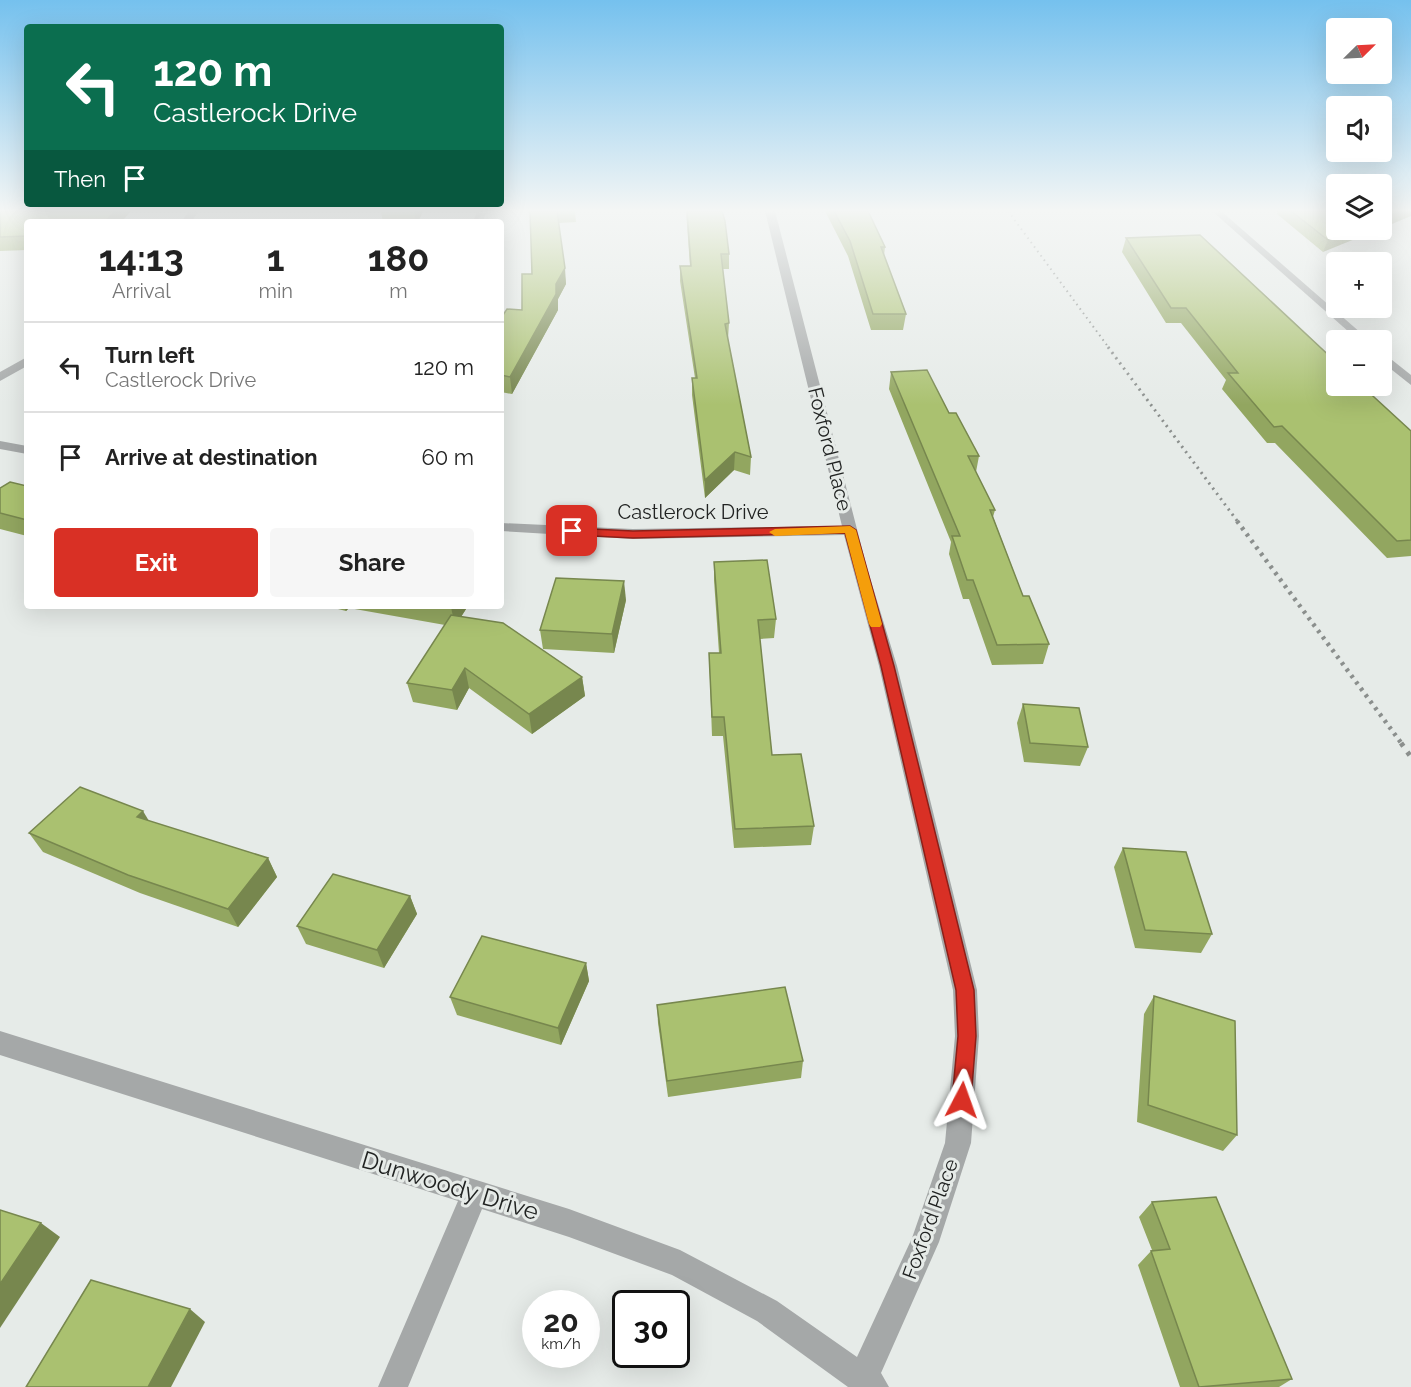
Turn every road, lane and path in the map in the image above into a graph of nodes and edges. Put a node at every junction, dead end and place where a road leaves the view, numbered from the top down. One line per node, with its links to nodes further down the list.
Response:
1 (786, 276): 11 (street, Foxford Place)
2 (1290, 276): 3 (street)
3 (1353, 330)
4 (24, 363): 6 (street)
5 (1392, 365): 7 (street)
6 (0, 377)
7 (1411, 381)
8 (0, 445): 9 (street)
9 (24, 449)
10 (504, 527): 11 (street, Castlerock Drive)
11 (850, 530): 14 (street, Foxford Place)
12 (0, 1043): 13 (street, Dunwoody Drive)
13 (475, 1194): 14 (street, Dunwoody Drive); 15 (street)
14 (868, 1383)
15 (393, 1387)

